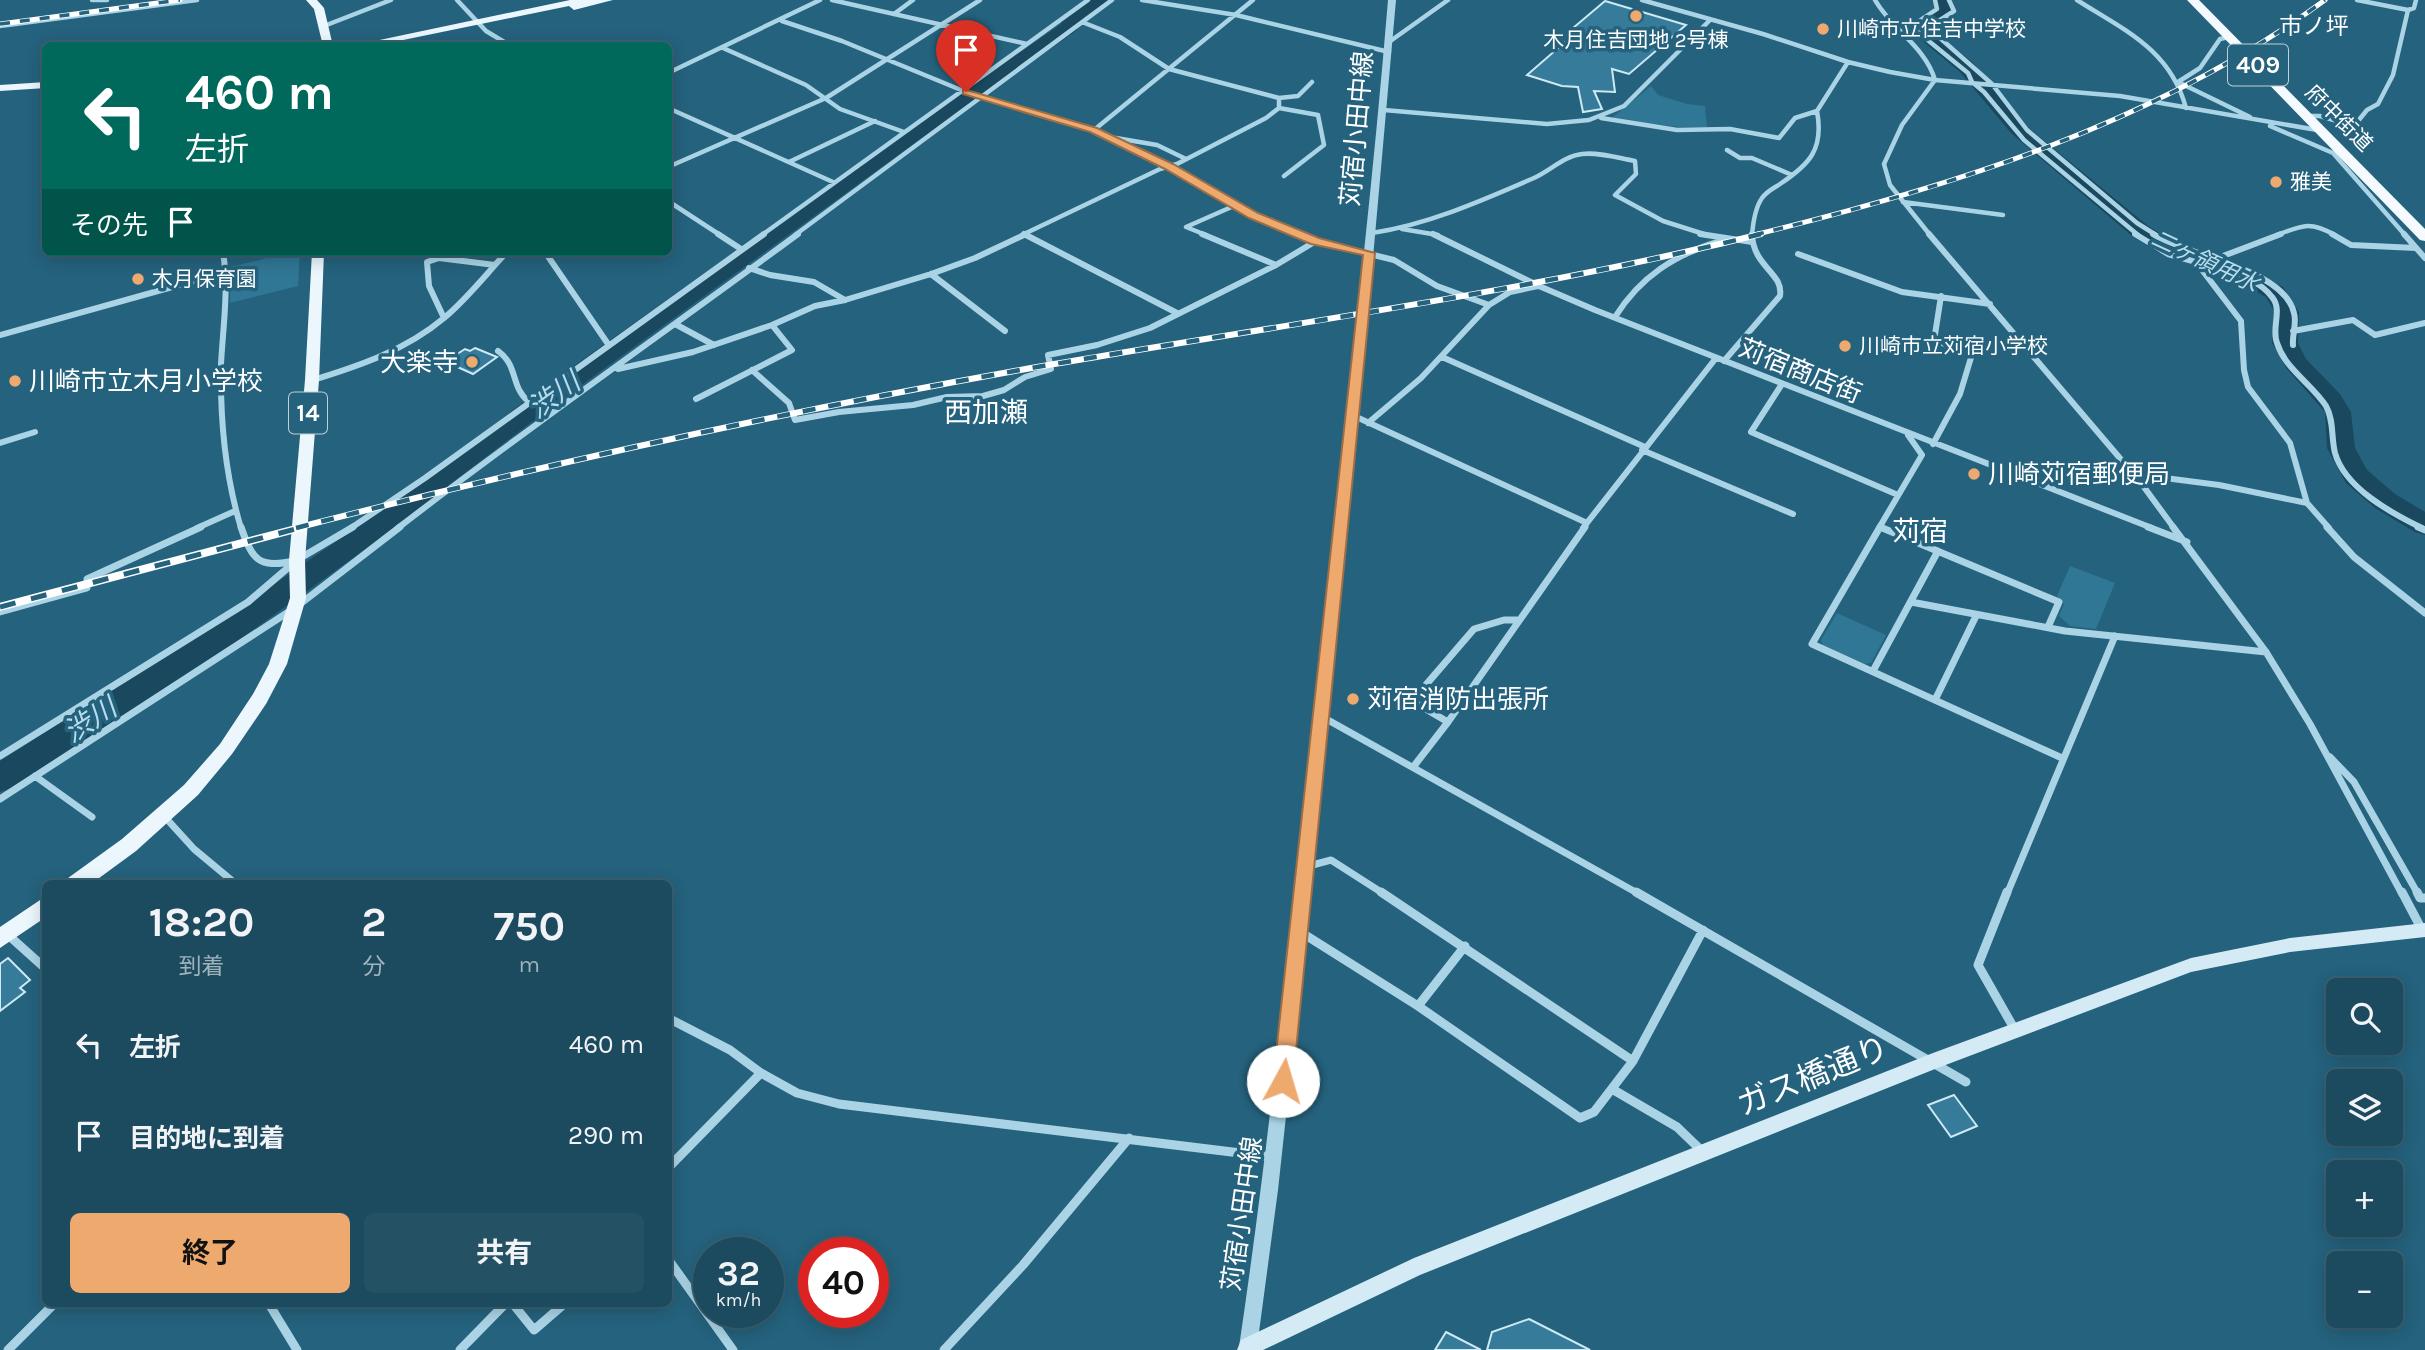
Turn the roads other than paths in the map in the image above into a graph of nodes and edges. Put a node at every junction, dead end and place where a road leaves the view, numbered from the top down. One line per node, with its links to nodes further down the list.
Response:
1 (92, 0): 2 (street)
2 (107, 0)
3 (197, 0): 37 (street)
4 (391, 0): 38 (street)
5 (457, 0): 35 (street)
6 (608, 0): 35 (main road)
7 (820, 0): 33 (street)
8 (832, 0): 30 (street)
9 (913, 0): 30 (street)
10 (980, 0): 36 (street)
11 (1088, 0): 44 (street)
12 (1112, 0): 34 (street)
13 (1142, 0): 31 (street)
14 (1252, 0): 31 (street)
15 (1392, 0): 45 (street, 苅宿小田中線)
16 (1448, 0): 45 (street)
17 (1642, 0): 28 (street)
18 (1674, 0): 28 (street)
19 (1875, 0): 52 (street)
20 (1935, 0): 55 (street)
21 (1949, 0): 57 (street)
22 (2077, 0): 56 (street)
23 (2193, 0): 39 (highway, 府中街道 / 409)
24 (2357, 0): 29 (street)
25 (2416, 0): 29 (street)
26 (577, 1): 35 (main road)
27 (317, 3): 38 (main road)
28 (1667, 7): 32 (street)
29 (2408, 10): 69 (street)
30 (894, 14): 36 (street)
31 (1236, 15): 45 (street); 49 (street)
32 (1710, 20): 48 (street); 70 (street)
33 (782, 21): 46 (street); 47 (street)
34 (1082, 22): 49 (street); 61 (street)
35 (478, 24): 41 (main road); 42 (main road); 43 (street)
36 (942, 24): 44 (street); 47 (street)
37 (0, 26)
38 (324, 26): 40 (main road)
39 (2229, 37): 56 (street); 69 (highway, 府中街道 / 409)
40 (327, 42)
41 (378, 42)
42 (404, 42)
43 (505, 42)
44 (1027, 44): 60 (street)
45 (1389, 47): 67 (street, 苅宿小田中線)
46 (723, 48): 50 (street); 62 (street)
47 (886, 59): 60 (street); 62 (street)
48 (1848, 62): 52 (street); 68 (street)
49 (1168, 69): 63 (street); 73 (street)
50 (672, 72)
51 (42, 79): 53 (main road)
52 (1935, 80): 55 (street); 87 (street)
53 (0, 81)
54 (1312, 82): 63 (street)
55 (1972, 82): 57 (street); 110 (street)
56 (2178, 82): 65 (street); 72 (street)
57 (1992, 84): 65 (street); 100 (street)
58 (42, 85): 59 (main road)
59 (0, 88)
60 (964, 91): 61 (street); 75 (street)
61 (981, 96): 73 (street); 113 (street)
62 (826, 98): 71 (street); 76 (street)
63 (1279, 98): 64 (street)
64 (1279, 108): 80 (street); 85 (street)
65 (2186, 108): 72 (street)
66 (672, 110): 76 (street)
67 (1384, 110): 70 (street); 92 (street, 苅宿小田中線)
68 (1817, 111): 70 (street); 84 (street)
69 (2308, 116): 74 (highway, 府中街道 / 409)
70 (1599, 118)
71 (875, 121): 75 (street); 81 (street)
72 (2260, 121): 74 (street); 79 (street)
73 (1094, 130): 77 (street)
74 (2323, 131): 79 (highway, 府中街道 / 409)
75 (904, 132): 86 (street)
76 (735, 138): 81 (street); 82 (street)
77 (1112, 139): 80 (street); 83 (street)
78 (1727, 150): 84 (street)
79 (2339, 153): 97 (highway, 府中街道 / 409)
80 (1186, 159): 83 (street)
81 (789, 162): 86 (street)
82 (672, 165)
83 (1169, 166): 89 (street); 93 (street)
84 (1792, 175): 96 (street)
85 (1284, 176)
86 (833, 182): 98 (street)
87 (1902, 202): 90 (street); 119 (street)
88 (672, 204): 98 (street)
89 (1236, 205): 95 (street); 112 (street)
90 (2003, 215)
91 (1402, 229): 92 (street); 94 (street); 116 (street, 苅宿商店街)
92 (1372, 233): 99 (street, 苅宿小田中線)
93 (1024, 234): 115 (street); 121 (street)
94 (1725, 240): 96 (street); 122 (street)
95 (1315, 241): 99 (street); 112 (street)
96 (1752, 242): 135 (street)
97 (2421, 243): 108 (street); 109 (street)
98 (741, 249): 130 (street)
99 (1369, 253): 120 (street); 142 (street, 苅宿小田中線)
100 (2197, 253): 109 (street); 110 (street)
101 (1798, 254): 117 (street)
102 (224, 256): 114 (street)
103 (318, 256): 138 (main road, 14)
104 (436, 256): 123 (street)
105 (444, 256): 111 (street)
106 (503, 256): 111 (street)
107 (548, 256): 130 (street)
108 (2425, 258)
109 (2221, 261): 128 (street)
110 (2196, 262): 151 (street); 156 (street)
111 (495, 265): 123 (street)
112 (1276, 265): 121 (street)
113 (749, 268): 118 (street); 125 (street)
114 (226, 272): 129 (street); 152 (street)
115 (931, 274): 118 (street); 127 (street)
116 (1539, 286): 120 (street); 122 (street, 苅宿商店街)
117 (1941, 296): 119 (street); 147 (street)
118 (845, 300): 126 (street)
119 (1991, 304): 149 (street)
120 (1489, 305): 134 (street)
121 (1177, 313): 136 (street)
122 (1615, 317): 135 (street, 苅宿商店街)
123 (444, 318): 138 (street)
124 (2425, 323): 128 (street)
125 (675, 324): 131 (street); 137 (street)
126 (772, 325): 131 (street); 136 (street)
127 (1005, 331)
128 (2293, 331): 132 (street)
129 (0, 335)
130 (608, 344): 141 (street)
131 (714, 345): 137 (street)
132 (2293, 345)
133 (498, 351): 141 (street)
134 (1442, 357): 143 (street); 148 (street)
135 (1720, 359): 139 (street, 苅宿商店街); 148 (street)
136 (752, 370): 140 (street)
137 (613, 371): 161 (street)
138 (312, 380): 159 (main road, 14)
139 (1782, 384): 145 (street, 苅宿商店街); 150 (street)
140 (696, 399)
141 (529, 402): 159 (street)
142 (1352, 415): 143 (street); 171 (street, 苅宿小田中線)
143 (1368, 422): 154 (street)
144 (35, 432): 146 (street)
145 (1908, 435): 147 (street, 苅宿商店街); 150 (street)
146 (0, 443)
147 (1933, 444): 157 (street, 苅宿商店街)
148 (1643, 449): 153 (street); 154 (street)
149 (2134, 474): 151 (street); 157 (street)
150 (1898, 495): 155 (street)
151 (2308, 503): 163 (street)
152 (235, 510): 159 (street); 162 (street)
153 (1793, 514)
154 (1587, 523): 165 (street)
155 (1880, 527): 158 (street); 169 (street)
156 (2425, 530)
157 (2188, 542): 168 (street)
158 (1938, 551): 160 (street); 166 (street)
159 (298, 567): 161 (main road, 14); 174 (street)
160 (1911, 602): 164 (street); 169 (street)
161 (296, 603): 177 (street); 179 (main road, 14)
162 (0, 612)
163 (2425, 613)
164 (1976, 616): 166 (street); 170 (street)
165 (1518, 620): 172 (street); 172 (street)
166 (2048, 627): 167 (street)
167 (2115, 636): 168 (street); 175 (street)
168 (2266, 652): 173 (street)
169 (1872, 671): 170 (street)
170 (1936, 700): 175 (street)
171 (1319, 715): 176 (street); 181 (street, 苅宿小田中線)
172 (1448, 723): 176 (street)
173 (2325, 752): 184 (street); 188 (street)
174 (0, 756)
175 (2062, 758): 194 (street)
176 (1414, 766): 187 (street)
177 (35, 776): 178 (street); 180 (street)
178 (0, 799)
179 (164, 816): 182 (main road, 14); 183 (street)
180 (92, 817)
181 (1304, 867): 186 (street, 苅宿小田中線); 190 (street)
182 (80, 880)
183 (231, 880)
184 (2425, 898)
185 (42, 908): 189 (main road)
186 (1298, 930): 192 (street); 202 (street, 苅宿小田中線)
187 (1703, 930): 195 (street); 196 (street)
188 (2423, 930): 194 (main road, ガス橋通り)
189 (3, 936): 191 (street)
190 (1465, 946): 192 (street); 195 (street)
191 (42, 966)
192 (1418, 1006): 199 (street)
193 (672, 1020): 197 (street)
194 (2015, 1030): 196 (main road, ガス橋通り)
195 (1633, 1061): 199 (street)
196 (1933, 1061): 198 (street); 201 (main road, ガス橋通り)
197 (761, 1073): 200 (street); 203 (street)
198 (1966, 1082)
199 (1612, 1089): 201 (street)
200 (1129, 1138): 202 (street); 215 (street)
201 (1704, 1154): 210 (main road, ガス橋通り)
202 (1275, 1158): 210 (street, 苅宿小田中線)
203 (672, 1164)
204 (672, 1265): 214 (street)
205 (51, 1307): 211 (street)
206 (271, 1307): 212 (street)
207 (502, 1307): 213 (street)
208 (515, 1307): 209 (street)
209 (561, 1307)
210 (1247, 1348)
211 (8, 1350)
212 (297, 1350)
213 (460, 1350)
214 (733, 1350)
215 (944, 1350)

